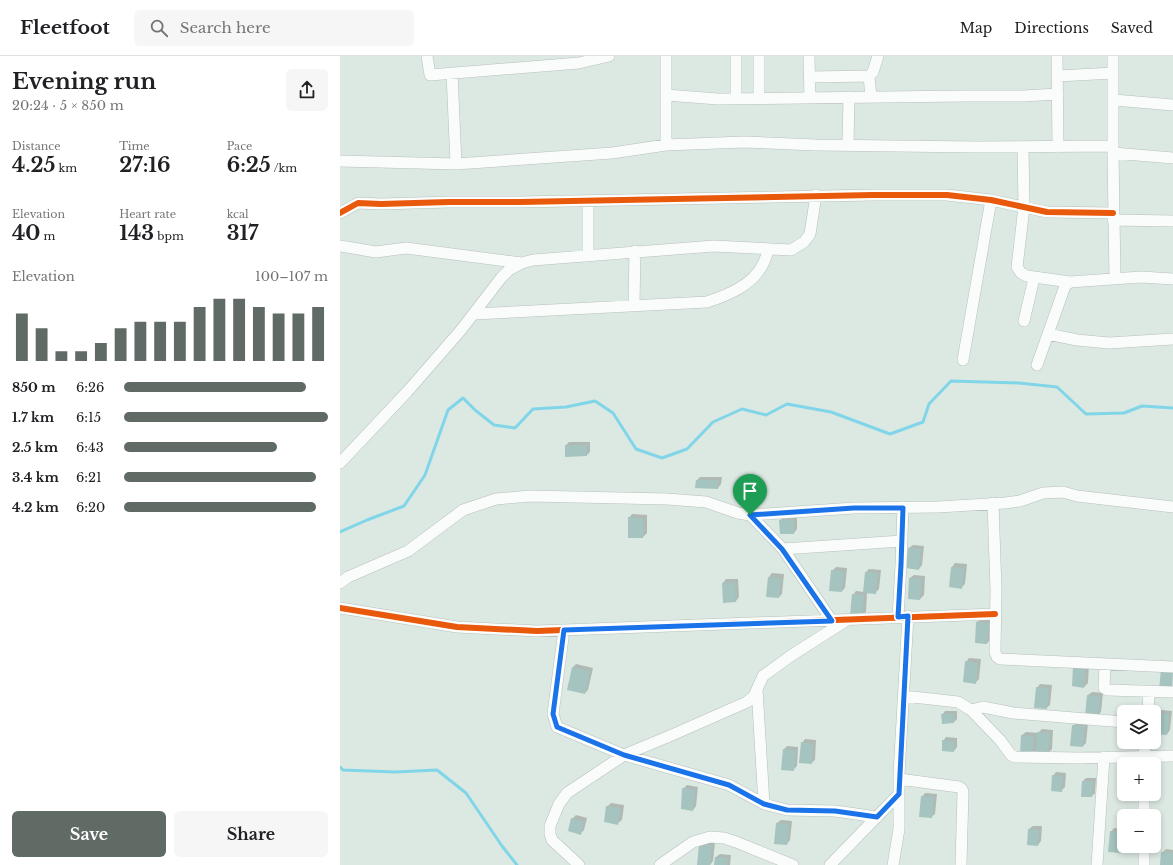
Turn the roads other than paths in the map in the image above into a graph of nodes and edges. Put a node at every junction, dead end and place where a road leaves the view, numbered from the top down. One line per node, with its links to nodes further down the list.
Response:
1 (427, 56): 11 (street)
2 (609, 56): 10 (street)
3 (666, 56): 17 (street)
4 (736, 56): 20 (street)
5 (759, 56): 21 (street)
6 (809, 56): 15 (street)
7 (878, 56): 13 (street)
8 (1057, 56): 14 (street)
9 (1113, 56): 12 (street)
10 (525, 62): 11 (street)
11 (452, 73): 32 (street)
12 (1113, 73): 14 (street); 23 (street)
13 (869, 76): 15 (street); 19 (street)
14 (1058, 76): 16 (street)
15 (810, 77): 22 (street)
16 (1058, 94): 19 (street); 28 (street)
17 (666, 95): 20 (street); 25 (street)
18 (849, 97): 19 (street); 22 (street); 26 (street)
19 (871, 97)
20 (736, 98): 21 (street)
21 (759, 98): 22 (street)
22 (810, 98)
23 (1114, 100): 24 (street); 29 (street)
24 (1173, 105)
25 (666, 145): 26 (street); 32 (street)
26 (848, 145): 27 (street)
27 (1023, 147): 28 (street); 36 (street)
28 (1058, 147): 29 (street)
29 (1113, 150): 30 (street); 38 (street)
30 (1173, 158)
31 (340, 161): 32 (street)
32 (456, 164)
33 (816, 195): 34 (street); 35 (street); 41 (street)
34 (991, 200): 36 (street); 54 (street)
35 (588, 201): 37 (street); 43 (street)
36 (1024, 208): 38 (street); 45 (street)
37 (340, 213)
38 (1113, 216): 39 (street); 46 (street)
39 (1173, 221)
40 (340, 246): 44 (street)
41 (768, 249): 42 (street); 49 (street)
42 (635, 251): 43 (street); 49 (street)
43 (588, 255): 44 (street)
44 (522, 263): 50 (street)
45 (1034, 278): 48 (street); 51 (street)
46 (1115, 278): 47 (street); 48 (street)
47 (1173, 279)
48 (1070, 282): 52 (street)
49 (634, 306): 50 (street)
50 (474, 314): 56 (street)
51 (1024, 321)
52 (1048, 334): 53 (street); 55 (street)
53 (1173, 339)
54 (963, 360)
55 (1037, 365)
56 (340, 463)
57 (993, 503): 58 (street); 59 (street); 65 (street)
58 (1173, 507)
59 (903, 508): 60 (street); 61 (street)
60 (750, 515): 62 (street); 63 (street)
61 (902, 541): 62 (street); 66 (street)
62 (782, 549): 68 (street)
63 (340, 583)
64 (340, 608): 69 (street)
65 (995, 614): 66 (street); 70 (street)
66 (903, 617): 67 (street); 75 (street)
67 (848, 620): 68 (street); 72 (street)
68 (832, 621): 69 (street)
69 (564, 630): 79 (street)
70 (1105, 664): 71 (street); 73 (street)
71 (1173, 667)
72 (757, 689): 79 (street); 86 (street)
73 (1149, 692): 74 (street); 76 (street)
74 (1173, 692)
75 (904, 696): 77 (street); 84 (street)
76 (1148, 705)
77 (971, 710): 78 (street); 81 (street)
78 (1117, 721)
79 (624, 755): 86 (street); 89 (street)
80 (1173, 756): 82 (street)
81 (1104, 758): 83 (street); 95 (street)
82 (1161, 758)
83 (1117, 759)
84 (899, 779): 85 (street); 94 (street)
85 (899, 794): 87 (street); 93 (street)
86 (764, 804): 87 (street)
87 (877, 817): 92 (street)
88 (1144, 853): 96 (street)
89 (579, 865)
90 (660, 865): 91 (street)
91 (793, 865)
92 (830, 865)
93 (894, 865)
94 (961, 865)
95 (1097, 865)
96 (1144, 865)

